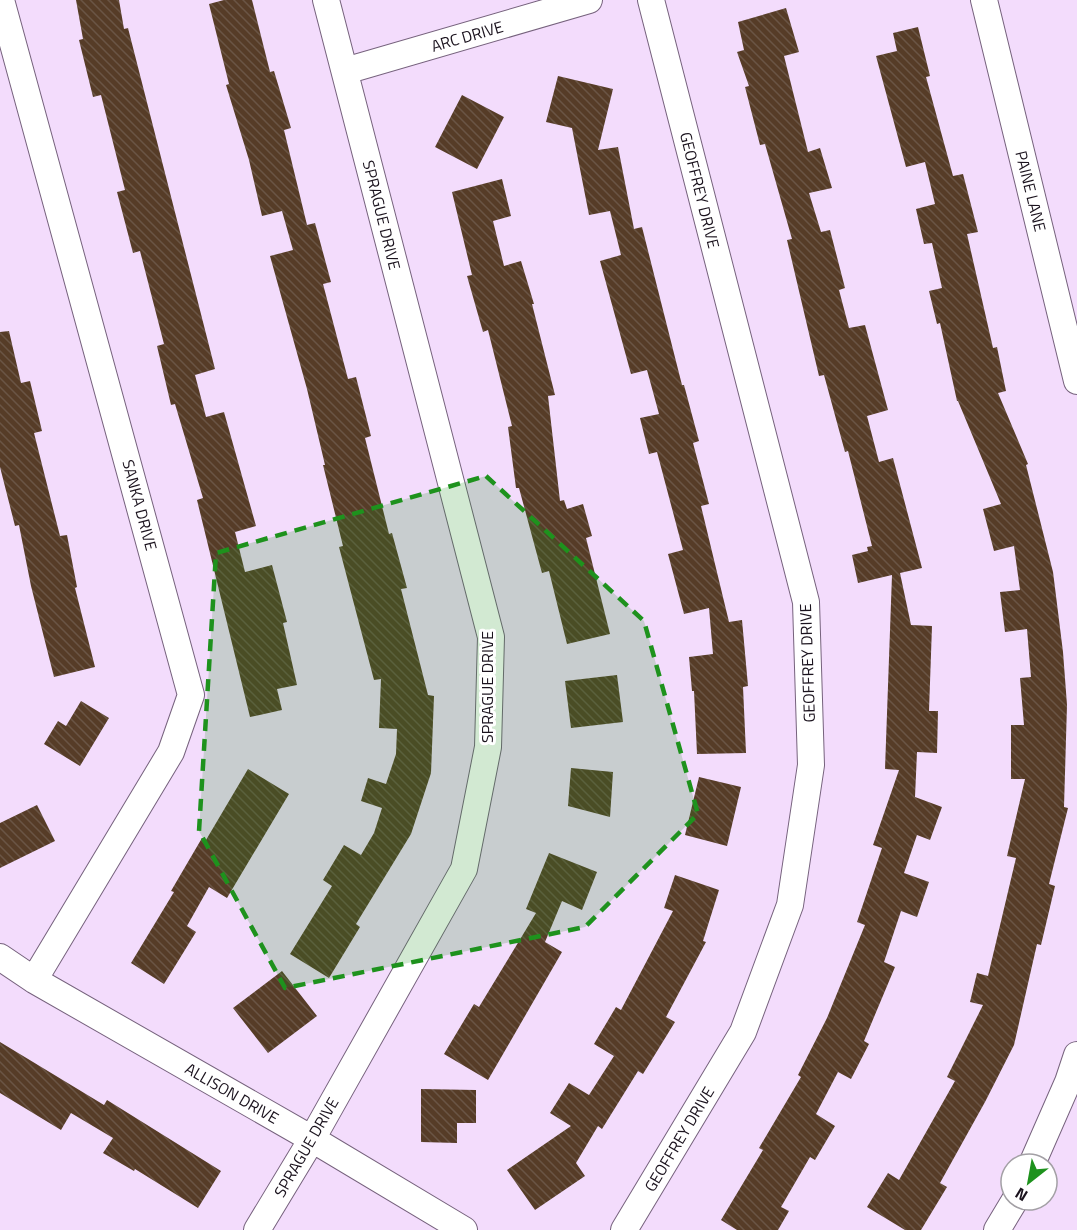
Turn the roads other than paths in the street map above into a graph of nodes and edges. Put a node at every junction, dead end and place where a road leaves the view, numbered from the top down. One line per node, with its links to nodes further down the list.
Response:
1 (1, 0): 9 (street, SANKA DRIVE)
2 (326, 0): 6 (street, SPRAGUE DRIVE)
3 (589, 0): 6 (street, ARC DRIVE)
4 (651, 0): 16 (street, GEOFFREY DRIVE)
5 (984, 0): 7 (street, PAINE LANE)
6 (345, 71): 11 (street, SPRAGUE DRIVE)
7 (1077, 381)
8 (0, 957): 9 (street, ALLISON DRIVE)
9 (34, 981): 11 (street, ALLISON DRIVE)
10 (1077, 1055): 12 (street)
11 (312, 1139): 14 (street, SPRAGUE DRIVE); 15 (street, ALLISON DRIVE)
12 (1037, 1152)
13 (1008, 1212): 17 (street)
14 (257, 1230)
15 (464, 1230)
16 (624, 1230)
17 (997, 1230)

